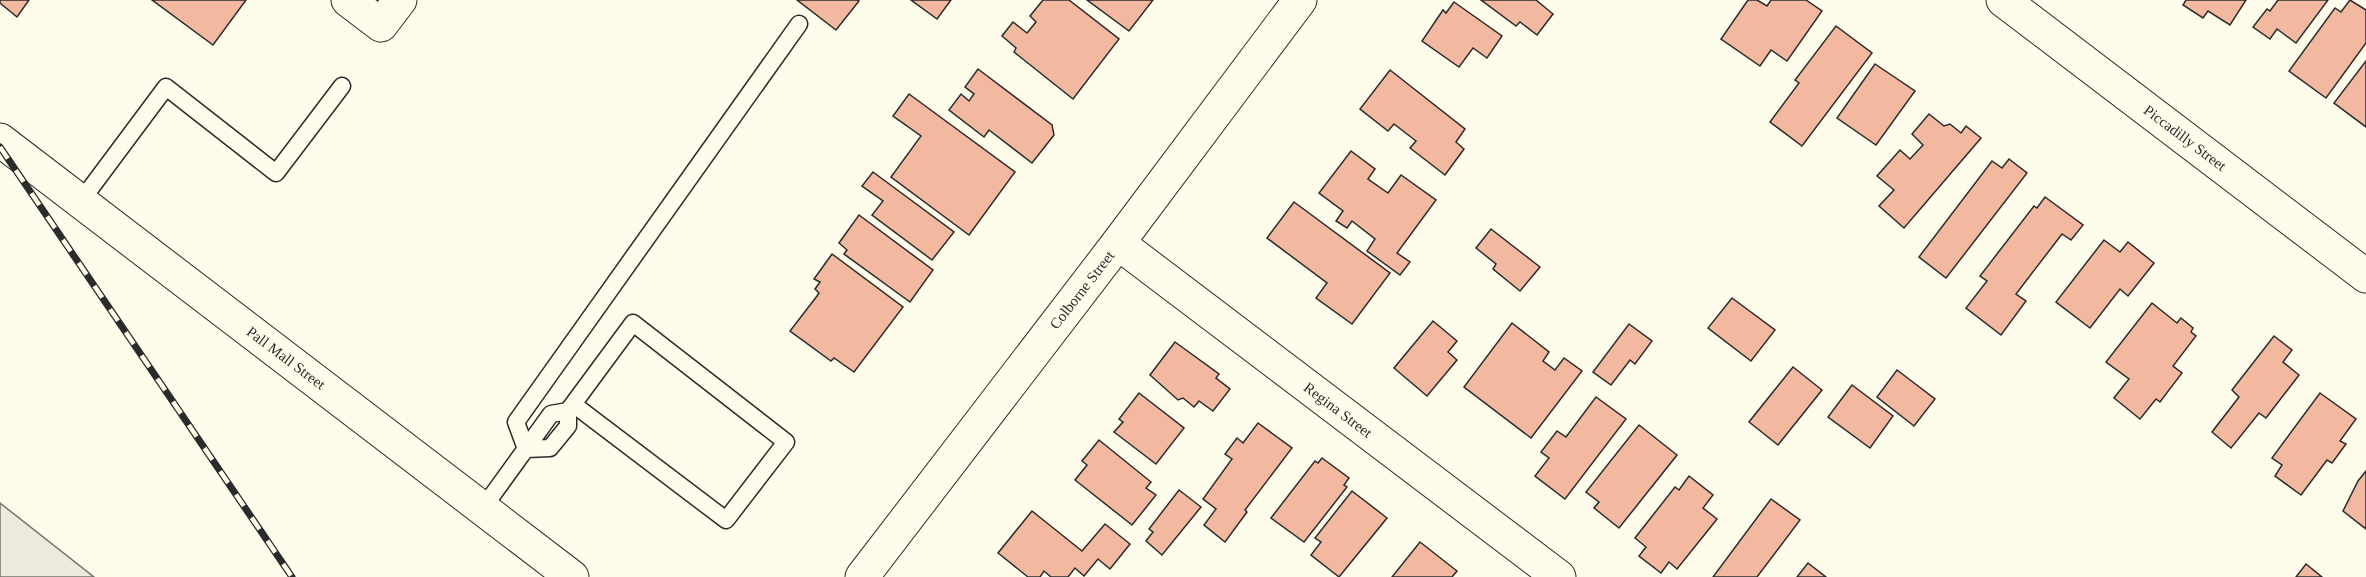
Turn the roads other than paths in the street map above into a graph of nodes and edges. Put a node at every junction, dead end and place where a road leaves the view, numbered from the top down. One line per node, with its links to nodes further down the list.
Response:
1 (348, 0): 4 (street)
2 (1300, 0): 9 (street, Colborne Street)
3 (2003, 0): 10 (street, Piccadilly Street)
4 (390, 12)
5 (799, 24): 12 (lane)
6 (342, 86): 8 (lane)
7 (0, 140): 8 (street, Pall Mall Street)
8 (81, 201): 13 (street, Pall Mall Street)
9 (1118, 243): 15 (street, Colborne Street); 16 (street, Regina Street)
10 (2366, 276)
11 (570, 407): 11 (lane); 12 (lane)
12 (526, 449): 13 (lane)
13 (483, 508): 14 (street, Pall Mall Street)
14 (572, 577)
15 (862, 577)
16 (1559, 577)

